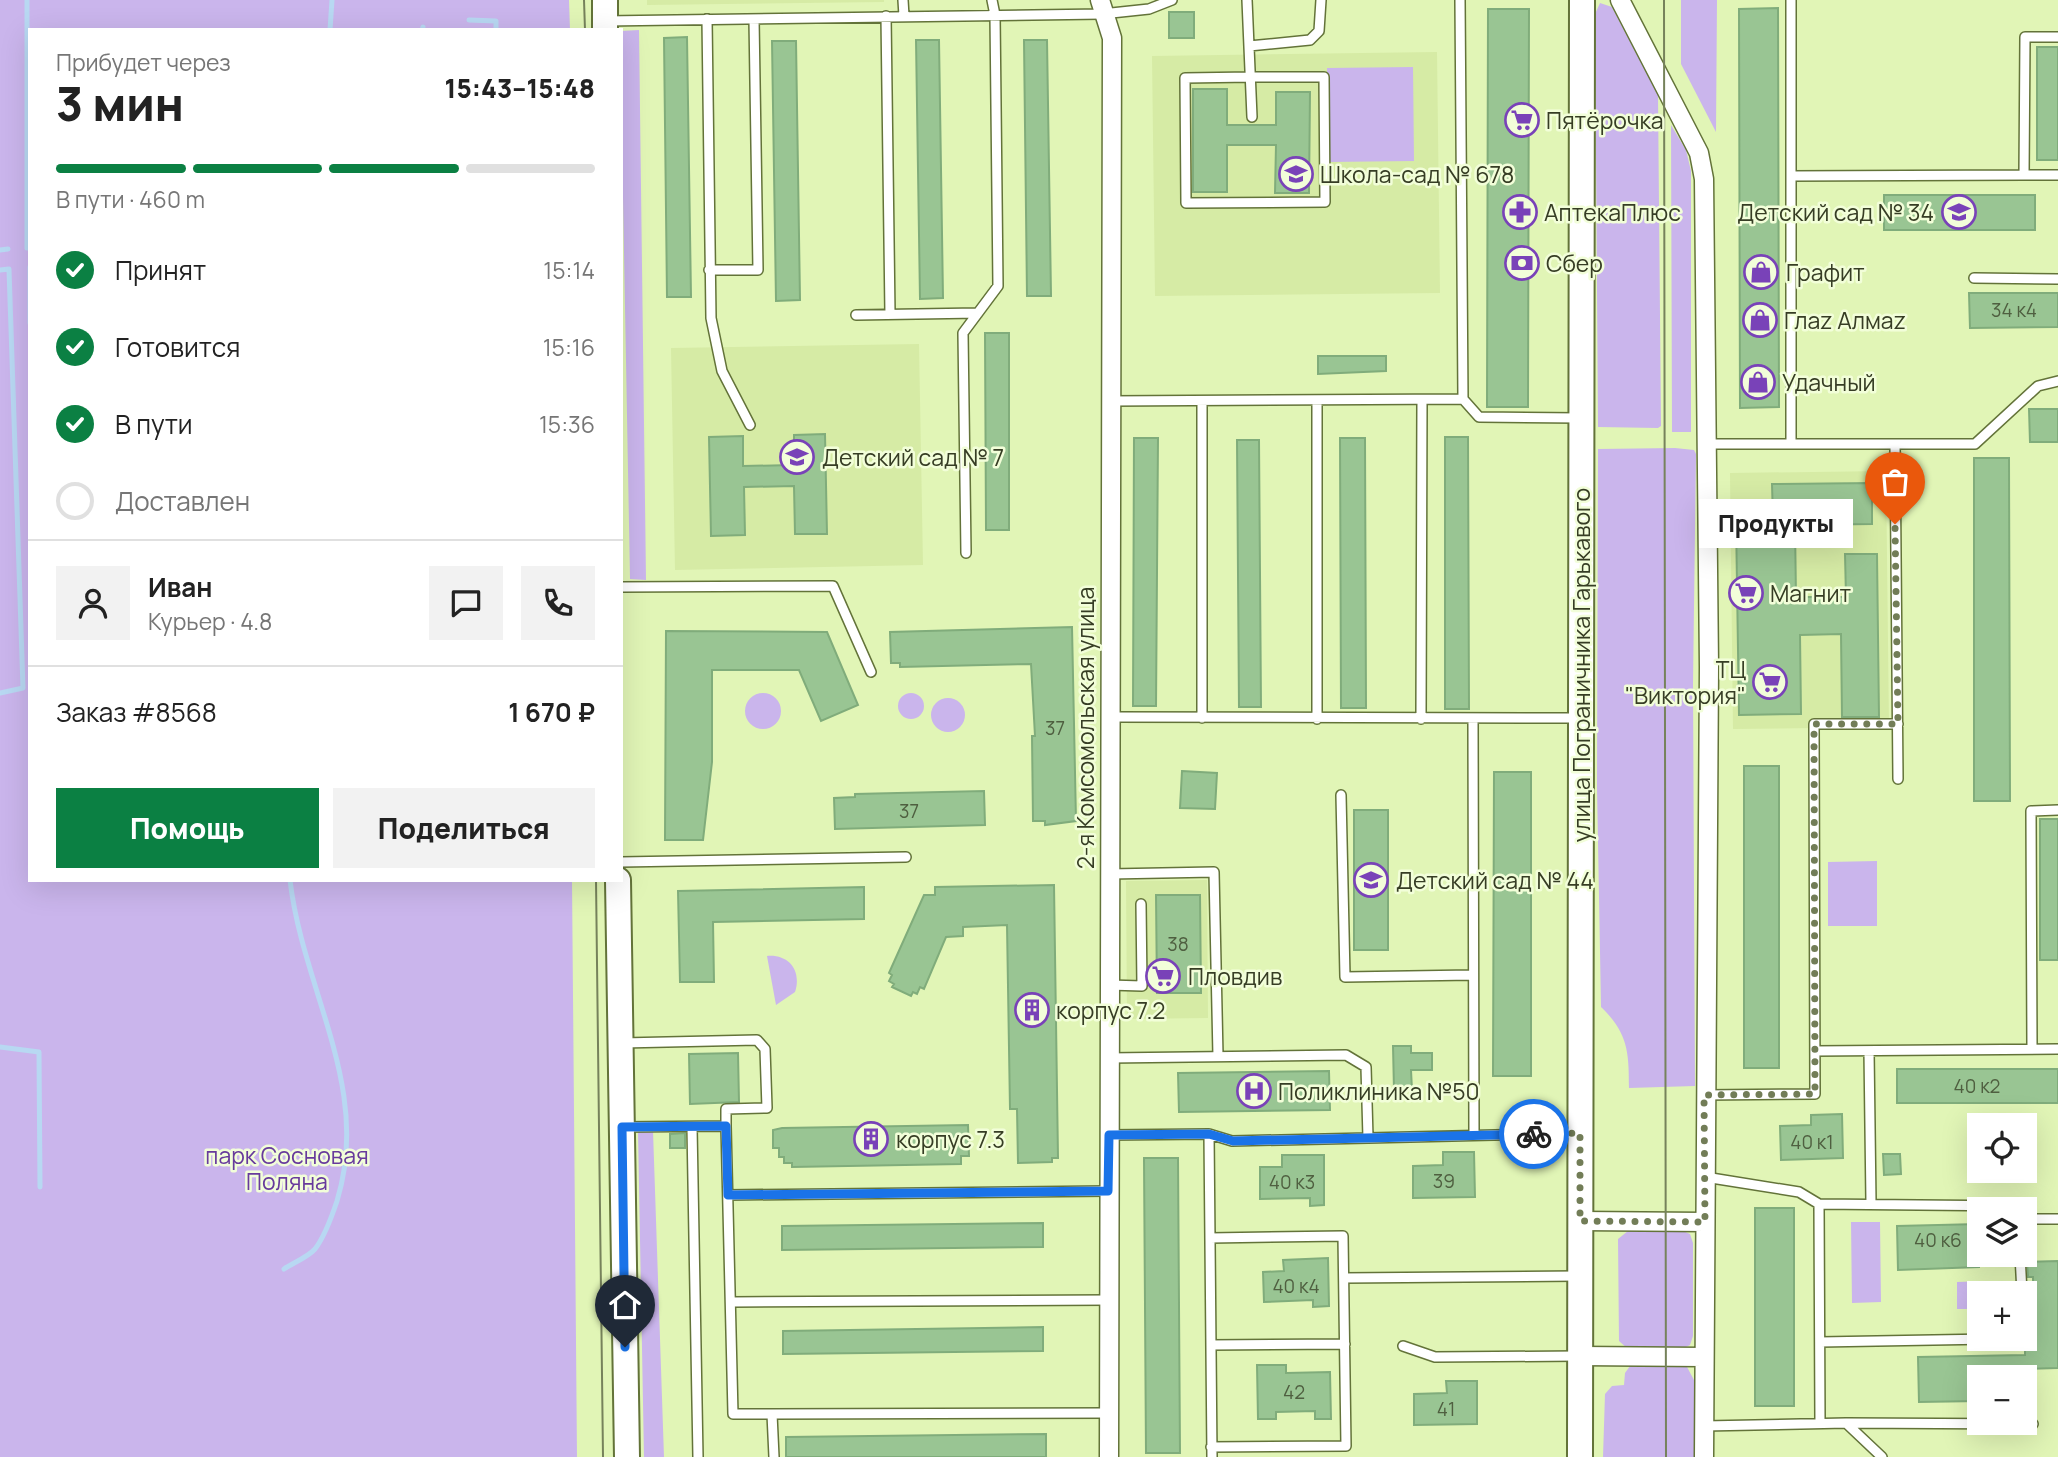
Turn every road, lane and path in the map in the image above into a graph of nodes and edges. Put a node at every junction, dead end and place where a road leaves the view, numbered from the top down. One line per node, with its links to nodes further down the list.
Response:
1 (903, 0): 13 (lane)
2 (992, 0): 11 (lane)
3 (1172, 0): 10 (lane)
4 (1247, 0): 18 (lane)
5 (1321, 0): 18 (lane)
6 (1460, 0): 31 (lane)
7 (1582, 0): 36 (street, улица Пограничника Гарькавого)
8 (1620, 0): 38 (street)
9 (1791, 0): 23 (lane)
10 (1101, 7): 11 (lane); 34 (street, 2-я Комсомольская улица)
11 (995, 15): 13 (lane); 27 (lane)
12 (886, 16): 13 (lane); 16 (lane); 28 (lane)
13 (904, 16)
14 (605, 17): 15 (lane)
15 (707, 19): 16 (lane); 24 (lane)
16 (754, 19): 24 (lane)
17 (2058, 37): 21 (lane)
18 (1249, 46): 19 (lane)
19 (1251, 77): 19 (lane); 20 (lane)
20 (1252, 117)
21 (2024, 175): 22 (lane); 23 (lane)
22 (2058, 175)
23 (1791, 176): 39 (lane)
24 (709, 270): 37 (lane)
25 (1974, 278): 26 (lane)
26 (2058, 279)
27 (978, 313): 28 (lane); 41 (lane)
28 (890, 314): 29 (lane)
29 (856, 315)
30 (2058, 381): 40 (lane)
31 (1462, 399): 33 (lane); 36 (lane)
32 (1317, 400): 33 (lane); 35 (lane); 47 (lane)
33 (1422, 400): 48 (lane)
34 (1110, 401): 35 (lane); 44 (street, 2-я Комсомольская улица)
35 (1202, 401): 45 (lane)
36 (1581, 418): 46 (street, улица Пограничника Гарькавого)
37 (750, 425)
38 (1706, 444): 39 (lane); 68 (street)
39 (1791, 444): 40 (lane)
40 (1895, 444): 50 (lane)
41 (966, 553)
42 (623, 587): 43 (lane)
43 (872, 672)
44 (1110, 718): 45 (lane); 56 (street, 2-я Комсомольская улица)
45 (1202, 718): 47 (lane)
46 (1581, 718): 49 (lane); 72 (street, улица Пограничника Гарькавого)
47 (1317, 719): 48 (lane)
48 (1421, 719): 49 (lane)
49 (1473, 719): 59 (lane)
50 (1898, 724): 51 (lane); 64 (lane)
51 (1898, 779)
52 (1340, 795): 59 (lane)
53 (2058, 810): 62 (lane)
54 (906, 857): 55 (lane)
55 (623, 862)
56 (1110, 874): 60 (street, 2-я Комсомольская улица); 66 (lane)
57 (618, 882): 61 (street)
58 (1141, 904): 60 (lane)
59 (1472, 975): 75 (lane)
60 (1109, 985): 67 (street, 2-я Комсомольская улица)
61 (621, 1043): 69 (lane); 70 (street)
62 (2032, 1049): 63 (lane); 65 (lane)
63 (2058, 1049)
64 (1815, 1051): 65 (lane); 68 (lane)
65 (1868, 1051): 80 (lane)
66 (1217, 1056): 67 (lane); 76 (lane)
67 (1109, 1058): 74 (street, 2-я Комсомольская улица)
68 (1704, 1095): 77 (street)
69 (726, 1126): 71 (lane); 79 (lane)
70 (622, 1127): 71 (lane); 106 (street)
71 (692, 1127): 107 (lane)
72 (1580, 1133): 75 (lane); 85 (street, улица Пограничника Гарькавого)
73 (1209, 1134): 74 (lane); 76 (lane); 87 (lane)
74 (1109, 1135): 78 (street, 2-я Комсомольская улица)
75 (1474, 1135): 76 (lane)
76 (1368, 1138)
77 (1705, 1177): 81 (lane); 86 (street)
78 (1108, 1191): 79 (lane); 90 (street, 2-я Комсомольская улица)
79 (728, 1195): 91 (lane)
80 (1871, 1203): 81 (lane); 82 (lane)
81 (1819, 1204): 93 (lane)
82 (1967, 1205)
83 (2037, 1219): 84 (lane)
84 (2058, 1219)
85 (1580, 1221): 86 (street); 88 (street, улица Пограничника Гарькавого)
86 (1705, 1222): 98 (street)
87 (1210, 1238): 89 (lane); 95 (lane)
88 (1580, 1276): 89 (lane); 97 (street, улица Пограничника Гарькавого)
89 (1344, 1278): 94 (lane)
90 (1109, 1300): 91 (lane); 100 (street, 2-я Комсомольская улица)
91 (732, 1302): 99 (lane)
92 (1967, 1339): 93 (lane)
93 (1820, 1342): 101 (lane)
94 (1345, 1344): 95 (lane); 105 (lane)
95 (1211, 1345): 105 (lane)
96 (1403, 1346): 97 (lane)
97 (1580, 1356): 98 (street); 110 (street, улица Пограничника Гарькавого)
98 (1703, 1357): 104 (street)
99 (772, 1413): 100 (lane); 108 (lane)
100 (1109, 1413): 109 (street, 2-я Комсомольская улица)
101 (1821, 1422): 102 (lane); 104 (lane)
102 (1846, 1423): 103 (lane); 112 (lane)
103 (1967, 1424)
104 (1703, 1426): 111 (street)
105 (1212, 1452)
106 (627, 1457)
107 (698, 1457)
108 (774, 1457)
109 (1109, 1457)
110 (1580, 1457)
111 (1704, 1457)
112 (1882, 1457)

